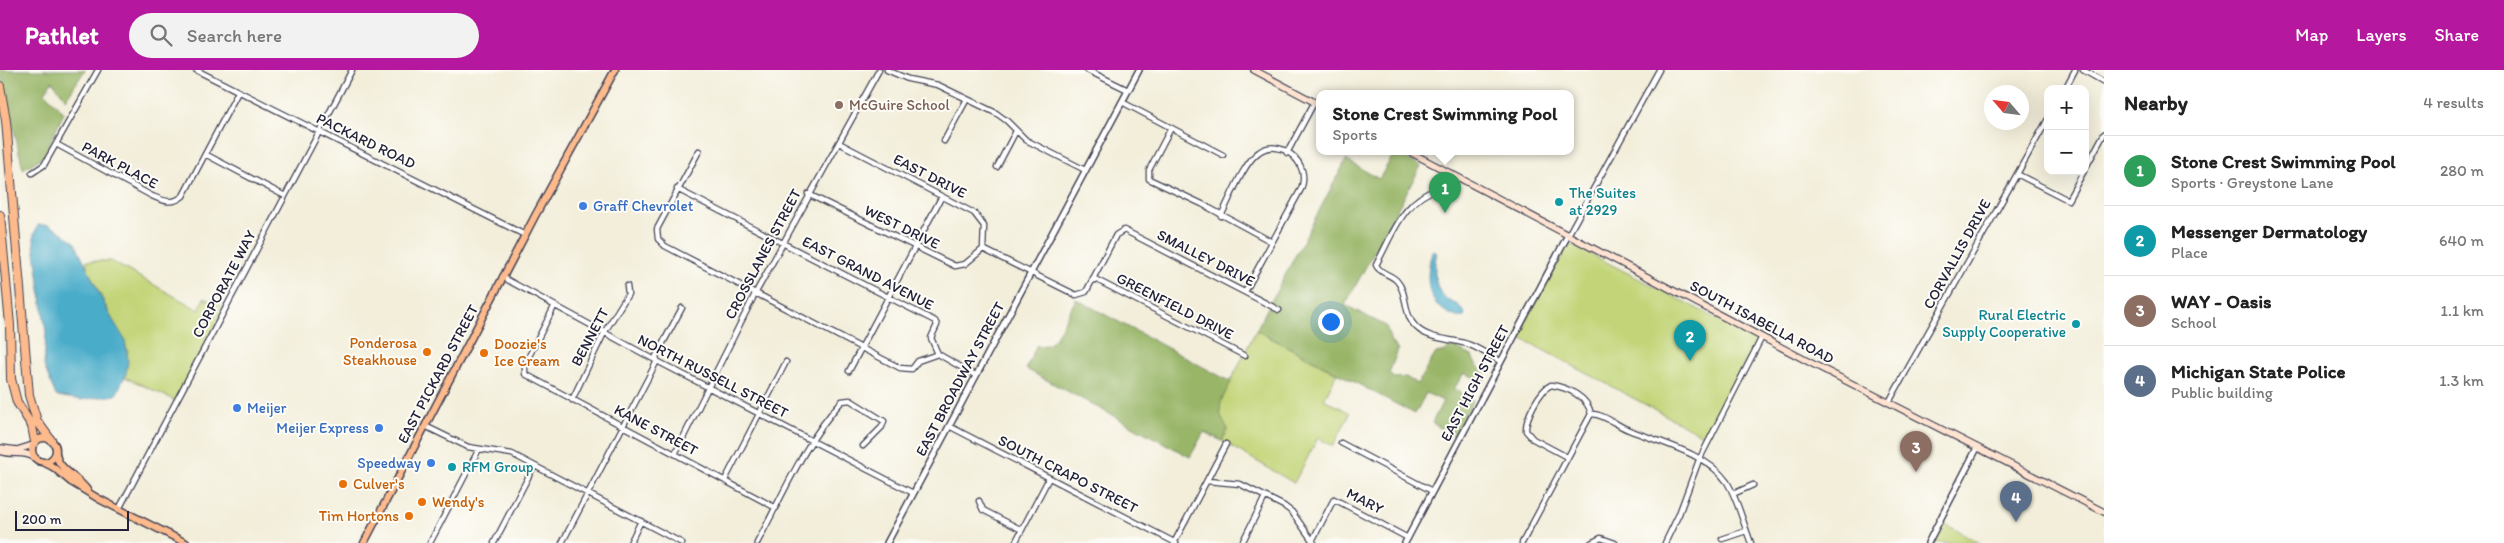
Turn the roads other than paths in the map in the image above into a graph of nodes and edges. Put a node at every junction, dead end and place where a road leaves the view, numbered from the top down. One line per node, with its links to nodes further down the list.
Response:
1 (98, 70): 29 (street)
2 (196, 70): 17 (street, PACKARD ROAD)
3 (352, 70): 24 (street, CORPORATE WAY)
4 (615, 70): 48 (main road, EAST PICKARD STREET)
5 (879, 70): 28 (street, CROSSLANES STREET)
6 (887, 70): 18 (street)
7 (1087, 70): 16 (street)
8 (1139, 70): 16 (street, EAST BROADWAY STREET)
9 (1254, 70): 20 (main road)
10 (1659, 70): 49 (street)
11 (2075, 70): 14 (street)
12 (2083, 70): 13 (street)
13 (2104, 82)
14 (2067, 85)
15 (0, 86): 82 (highway)
16 (1128, 90): 19 (street, EAST BROADWAY STREET)
17 (238, 92): 24 (street, PACKARD ROAD); 32 (street)
18 (967, 99): 25 (street); 27 (street)
19 (1122, 102): 23 (street); 37 (street, EAST BROADWAY STREET)
20 (1316, 103)
21 (1316, 106): 31 (street)
22 (2044, 126): 40 (street, CORVALLIS DRIVE)
23 (1171, 128): 33 (street); 47 (street)
24 (320, 131): 44 (street, CORPORATE WAY); 48 (street, PACKARD ROAD)
25 (1016, 131): 36 (street); 37 (street)
26 (2104, 134): 35 (street)
27 (944, 142)
28 (838, 143): 43 (street, CROSSLANES STREET); 45 (street, EAST DRIVE)
29 (56, 144): 32 (street, PARK PLACE); 38 (street)
30 (699, 151): 42 (street)
31 (1287, 153): 47 (street); 50 (street)
32 (205, 154): 44 (street)
33 (1223, 155)
34 (1416, 155): 39 (main road, SOUTH ISABELLA ROAD)
35 (2089, 162)
36 (997, 167)
37 (1085, 170): 54 (street, EAST BROADWAY STREET)
38 (32, 173)
39 (1451, 173): 49 (main road, SOUTH ISABELLA ROAD); 71 (street)
40 (2017, 174): 41 (street); 76 (street, CORVALLIS DRIVE)
41 (2082, 175)
42 (677, 189): 51 (street, EAST GRAND AVENUE); 59 (street)
43 (808, 194): 51 (street, CROSSLANES STREET); 52 (street, WEST DRIVE)
44 (285, 196): 110 (street, CORPORATE WAY)
45 (942, 196): 52 (street); 53 (street, EAST DRIVE)
46 (0, 215): 84 (highway)
47 (1221, 216): 50 (street)
48 (525, 235): 55 (main road, EAST PICKARD STREET)
49 (1568, 235): 65 (main road, SOUTH ISABELLA ROAD); 71 (street, EAST HIGH STREET)
50 (1272, 242): 58 (street)
51 (782, 243): 59 (street, CROSSLANES STREET); 60 (street, EAST GRAND AVENUE)
52 (915, 247): 53 (street, WEST DRIVE); 60 (street)
53 (983, 249): 54 (street)
54 (1030, 272): 56 (street); 73 (street, EAST BROADWAY STREET)
55 (502, 277): 61 (street, NORTH RUSSELL STREET); 79 (main road, EAST PICKARD STREET)
56 (1093, 278): 58 (street, SMALLEY DRIVE); 68 (street, GREENFIELD DRIVE)
57 (627, 286): 64 (street, BENNETT)
58 (1245, 292): 63 (street, SMALLEY DRIVE)
59 (755, 294): 66 (street); 74 (street, CROSSLANES STREET)
60 (887, 297): 66 (street); 67 (street, EAST GRAND AVENUE)
61 (554, 307): 64 (street, NORTH RUSSELL STREET); 75 (street, KANE STREET)
62 (682, 308): 69 (street)
63 (1279, 310)
64 (604, 333): 69 (street, NORTH RUSSELL STREET); 75 (street, BENNETT)
65 (1762, 337): 76 (main road, SOUTH ISABELLA ROAD); 95 (street)
66 (862, 348): 67 (street); 72 (street)
67 (938, 354): 73 (street)
68 (1245, 356)
69 (657, 362): 74 (street, NORTH RUSSELL STREET); 81 (street)
70 (786, 362): 77 (street)
71 (1500, 362): 103 (street, EAST HIGH STREET)
72 (849, 371)
73 (975, 375): 80 (street, EAST BROADWAY STREET)
74 (708, 387): 77 (street, NORTH RUSSELL STREET); 92 (street, CROSSLANES STREET)
75 (572, 400): 81 (street, KANE STREET)
76 (1890, 402): 88 (main road, SOUTH ISABELLA ROAD)
77 (758, 414): 83 (street, NORTH RUSSELL STREET); 99 (street)
78 (1591, 414): 93 (street); 93 (street); 95 (street)
79 (425, 426): 90 (street); 119 (main road, EAST PICKARD STREET)
80 (948, 426): 98 (street, SOUTH CRAPO STREET); 105 (street, EAST BROADWAY STREET)
81 (624, 427): 92 (street, KANE STREET); 104 (street)
82 (51, 440): 84 (main road); 91 (main road)
83 (812, 441): 87 (street); 105 (street, NORTH RUSSELL STREET); 109 (street)
84 (34, 443): 89 (main road); 94 (main road)
85 (1341, 443): 103 (street)
86 (1226, 444): 100 (street)
87 (863, 446)
88 (1977, 448): 111 (main road, SOUTH ISABELLA ROAD); 135 (street)
89 (0, 449): 94 (main road)
90 (479, 449): 97 (street); 120 (street)
91 (56, 452): 96 (main road); 102 (main road)
92 (675, 454): 99 (street, KANE STREET)
93 (1567, 457): 130 (street)
94 (35, 458): 96 (main road)
95 (1699, 460): 106 (street); 133 (street)
96 (43, 462): 102 (main road)
97 (534, 466): 104 (street); 121 (street)
98 (1049, 478): 113 (street); 128 (street, SOUTH CRAPO STREET)
99 (725, 480): 109 (street, KANE STREET)
100 (1207, 481): 107 (street); 128 (street)
101 (1753, 485): 106 (street)
102 (87, 491): 110 (main road)
103 (1432, 491): 116 (street, EAST HIGH STREET)
104 (588, 493): 112 (street); 122 (street)
105 (913, 493): 126 (street, EAST BROADWAY STREET)
106 (1733, 494): 114 (street)
107 (1265, 498): 117 (street); 129 (street)
108 (979, 501): 113 (street)
109 (776, 508): 125 (street)
110 (118, 509): 118 (main road)
111 (2104, 512)
112 (641, 521): 123 (street); 124 (street)
113 (1022, 530): 127 (street)
114 (1746, 531): 115 (street); 134 (street)
115 (1722, 539)
116 (1406, 540): 117 (street, MARY)
117 (1312, 542)
118 (186, 543)
119 (364, 543)
120 (430, 543)
121 (494, 543)
122 (562, 543)
123 (630, 543)
124 (682, 543)
125 (757, 543)
126 (887, 543)
127 (1015, 543)
128 (1175, 543)
129 (1242, 543)
130 (1522, 543)
131 (1592, 543): 132 (street)
132 (1615, 543)
133 (1665, 543)
134 (1751, 543)
135 (1928, 543)

